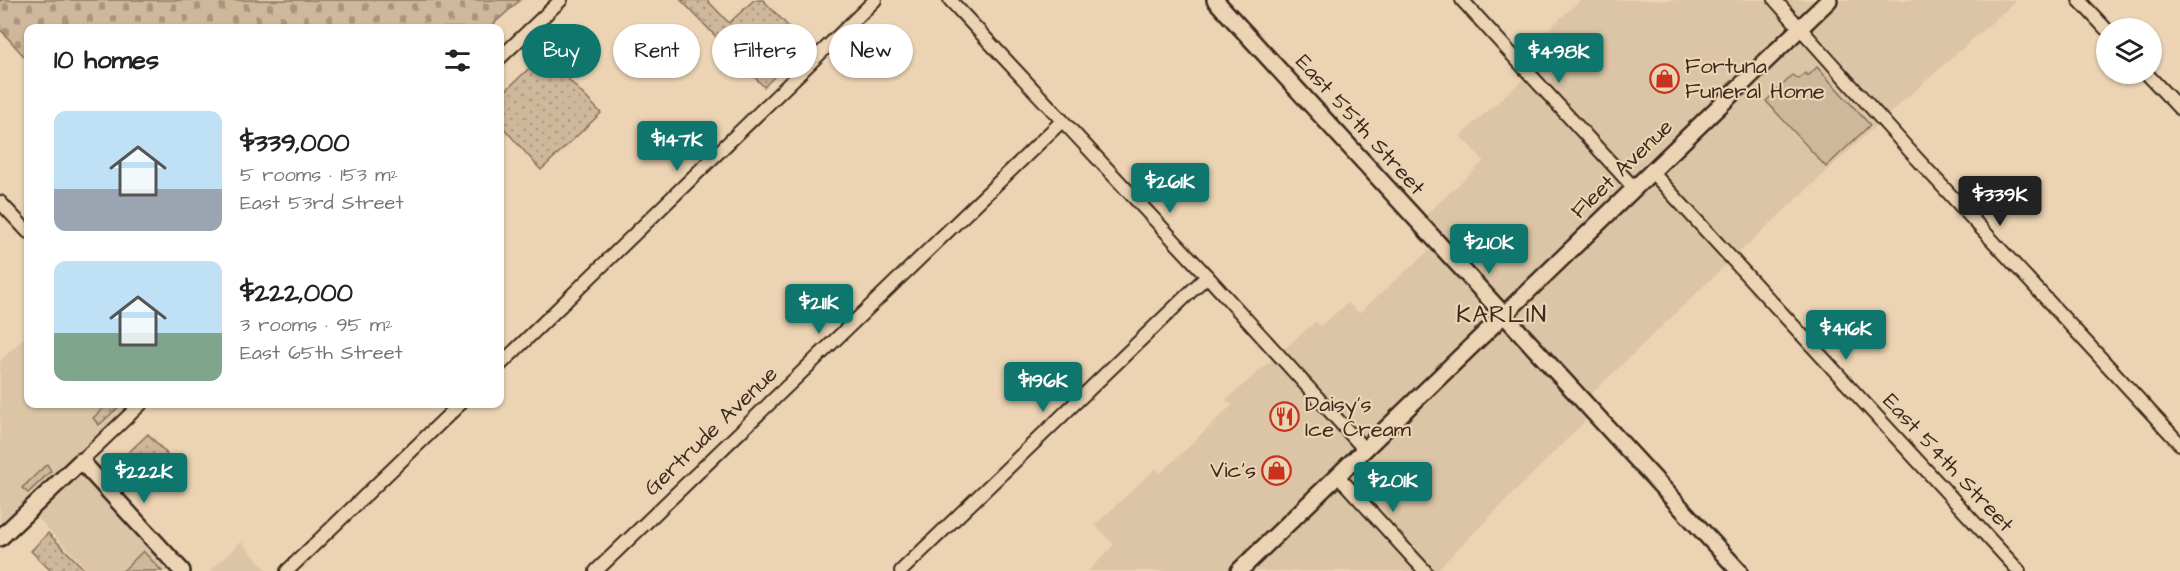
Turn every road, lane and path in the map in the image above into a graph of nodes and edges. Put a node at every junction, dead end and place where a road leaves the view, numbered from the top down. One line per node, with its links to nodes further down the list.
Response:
1 (561, 0): 11 (street)
2 (875, 0): 21 (street)
3 (950, 0): 14 (street)
4 (1215, 0): 20 (street, East 55th Street)
5 (1461, 0): 16 (street)
6 (1775, 0): 10 (street)
7 (1829, 0): 10 (street, Fleet Avenue)
8 (2079, 0): 9 (street)
9 (2096, 18)
10 (1800, 27): 15 (street, Fleet Avenue); 24 (street)
11 (504, 54)
12 (2156, 84): 13 (street)
13 (2180, 109)
14 (1062, 121): 19 (street); 31 (street, Gertrude Avenue)
15 (1651, 171): 16 (street, Fleet Avenue); 36 (street, East 54th Street)
16 (1634, 188): 20 (street, Fleet Avenue)
17 (0, 202): 18 (street)
18 (24, 228)
19 (1207, 276): 25 (street); 32 (street)
20 (1503, 315): 25 (street, Fleet Avenue); 35 (street, East 55th Street)
21 (504, 361)
22 (137, 408): 26 (street)
23 (456, 408): 30 (street)
24 (2180, 444)
25 (1365, 450): 27 (street, Fleet Avenue)
26 (81, 461): 28 (street); 29 (street)
27 (1338, 476): 33 (street, Fleet Avenue); 34 (street)
28 (0, 537)
29 (182, 571)
30 (287, 571)
31 (596, 571)
32 (901, 571)
33 (1239, 571)
34 (1425, 571)
35 (1738, 571)
36 (2019, 571)

